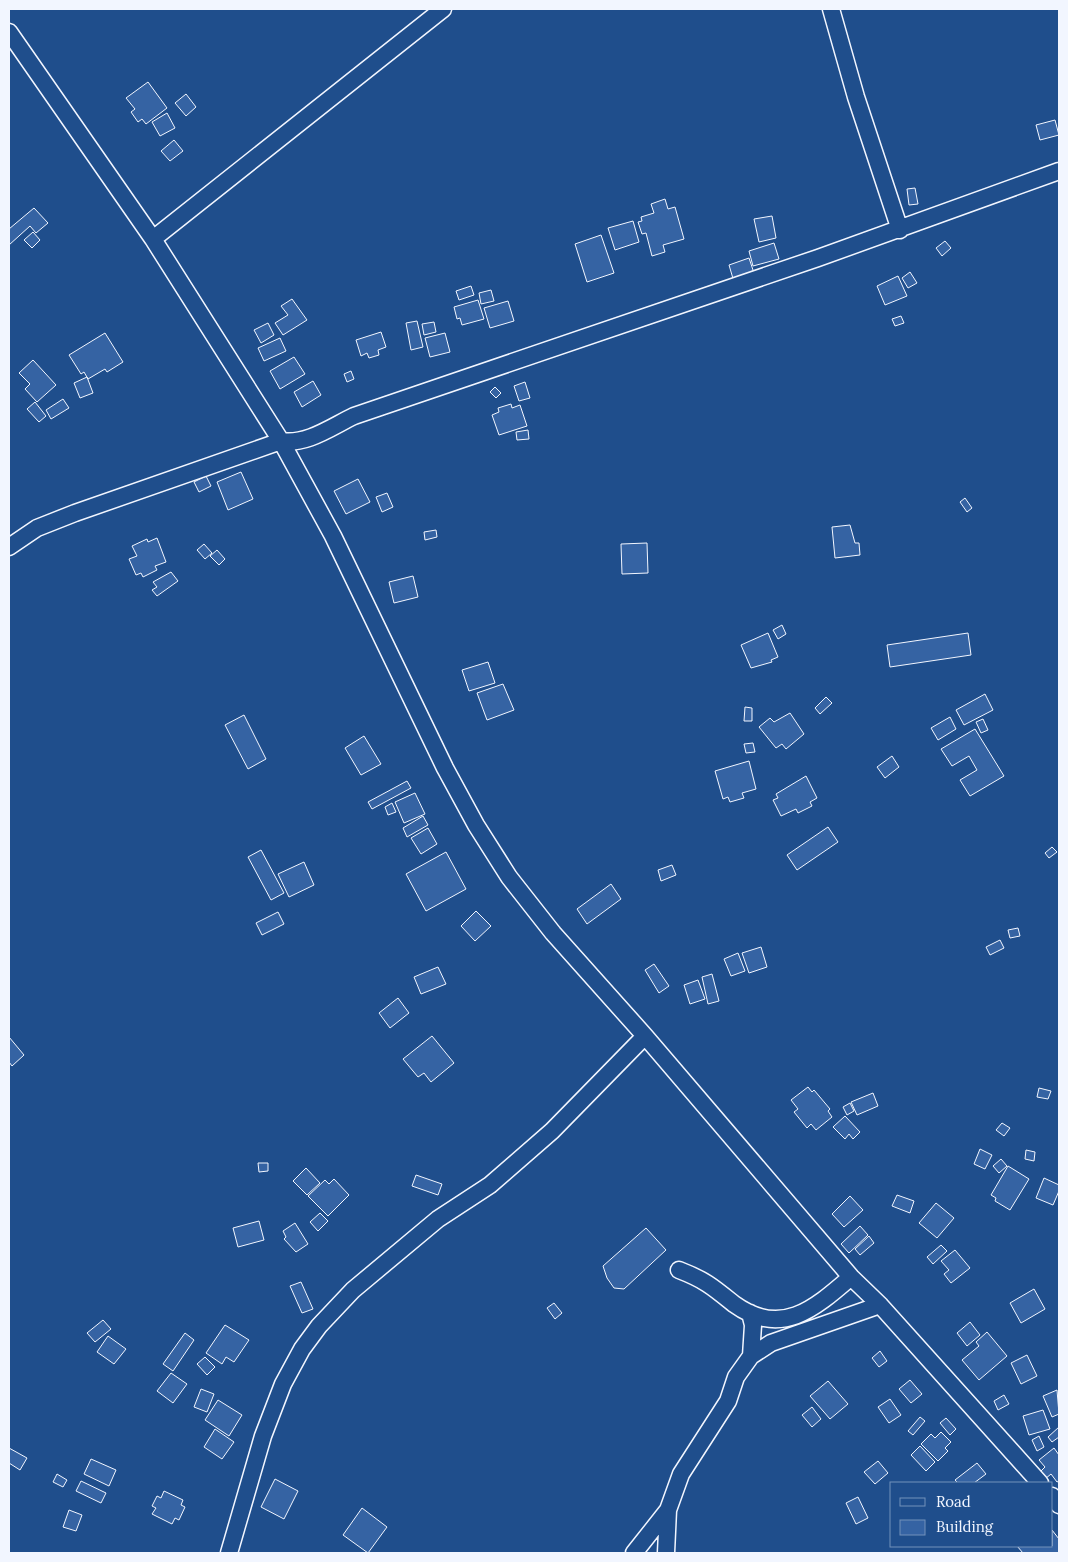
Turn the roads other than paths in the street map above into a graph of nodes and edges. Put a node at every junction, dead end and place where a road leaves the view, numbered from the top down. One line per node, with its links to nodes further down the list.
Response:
1 (444, 9): 6 (street)
2 (831, 9): 5 (street)
3 (9, 32): 6 (street)
4 (1059, 171): 5 (street)
5 (900, 230): 7 (street)
6 (153, 239): 7 (street)
7 (281, 441): 8 (street); 9 (street)
8 (9, 547)
9 (645, 1036): 11 (street); 17 (street)
10 (679, 1270): 13 (street)
11 (851, 1277): 12 (street); 13 (street)
12 (880, 1305): 14 (street); 15 (street)
13 (750, 1313): 14 (street)
14 (751, 1356): 16 (street)
15 (1039, 1482)
16 (668, 1510): 18 (street); 19 (street)
17 (229, 1553)
18 (634, 1553)
19 (666, 1553)

